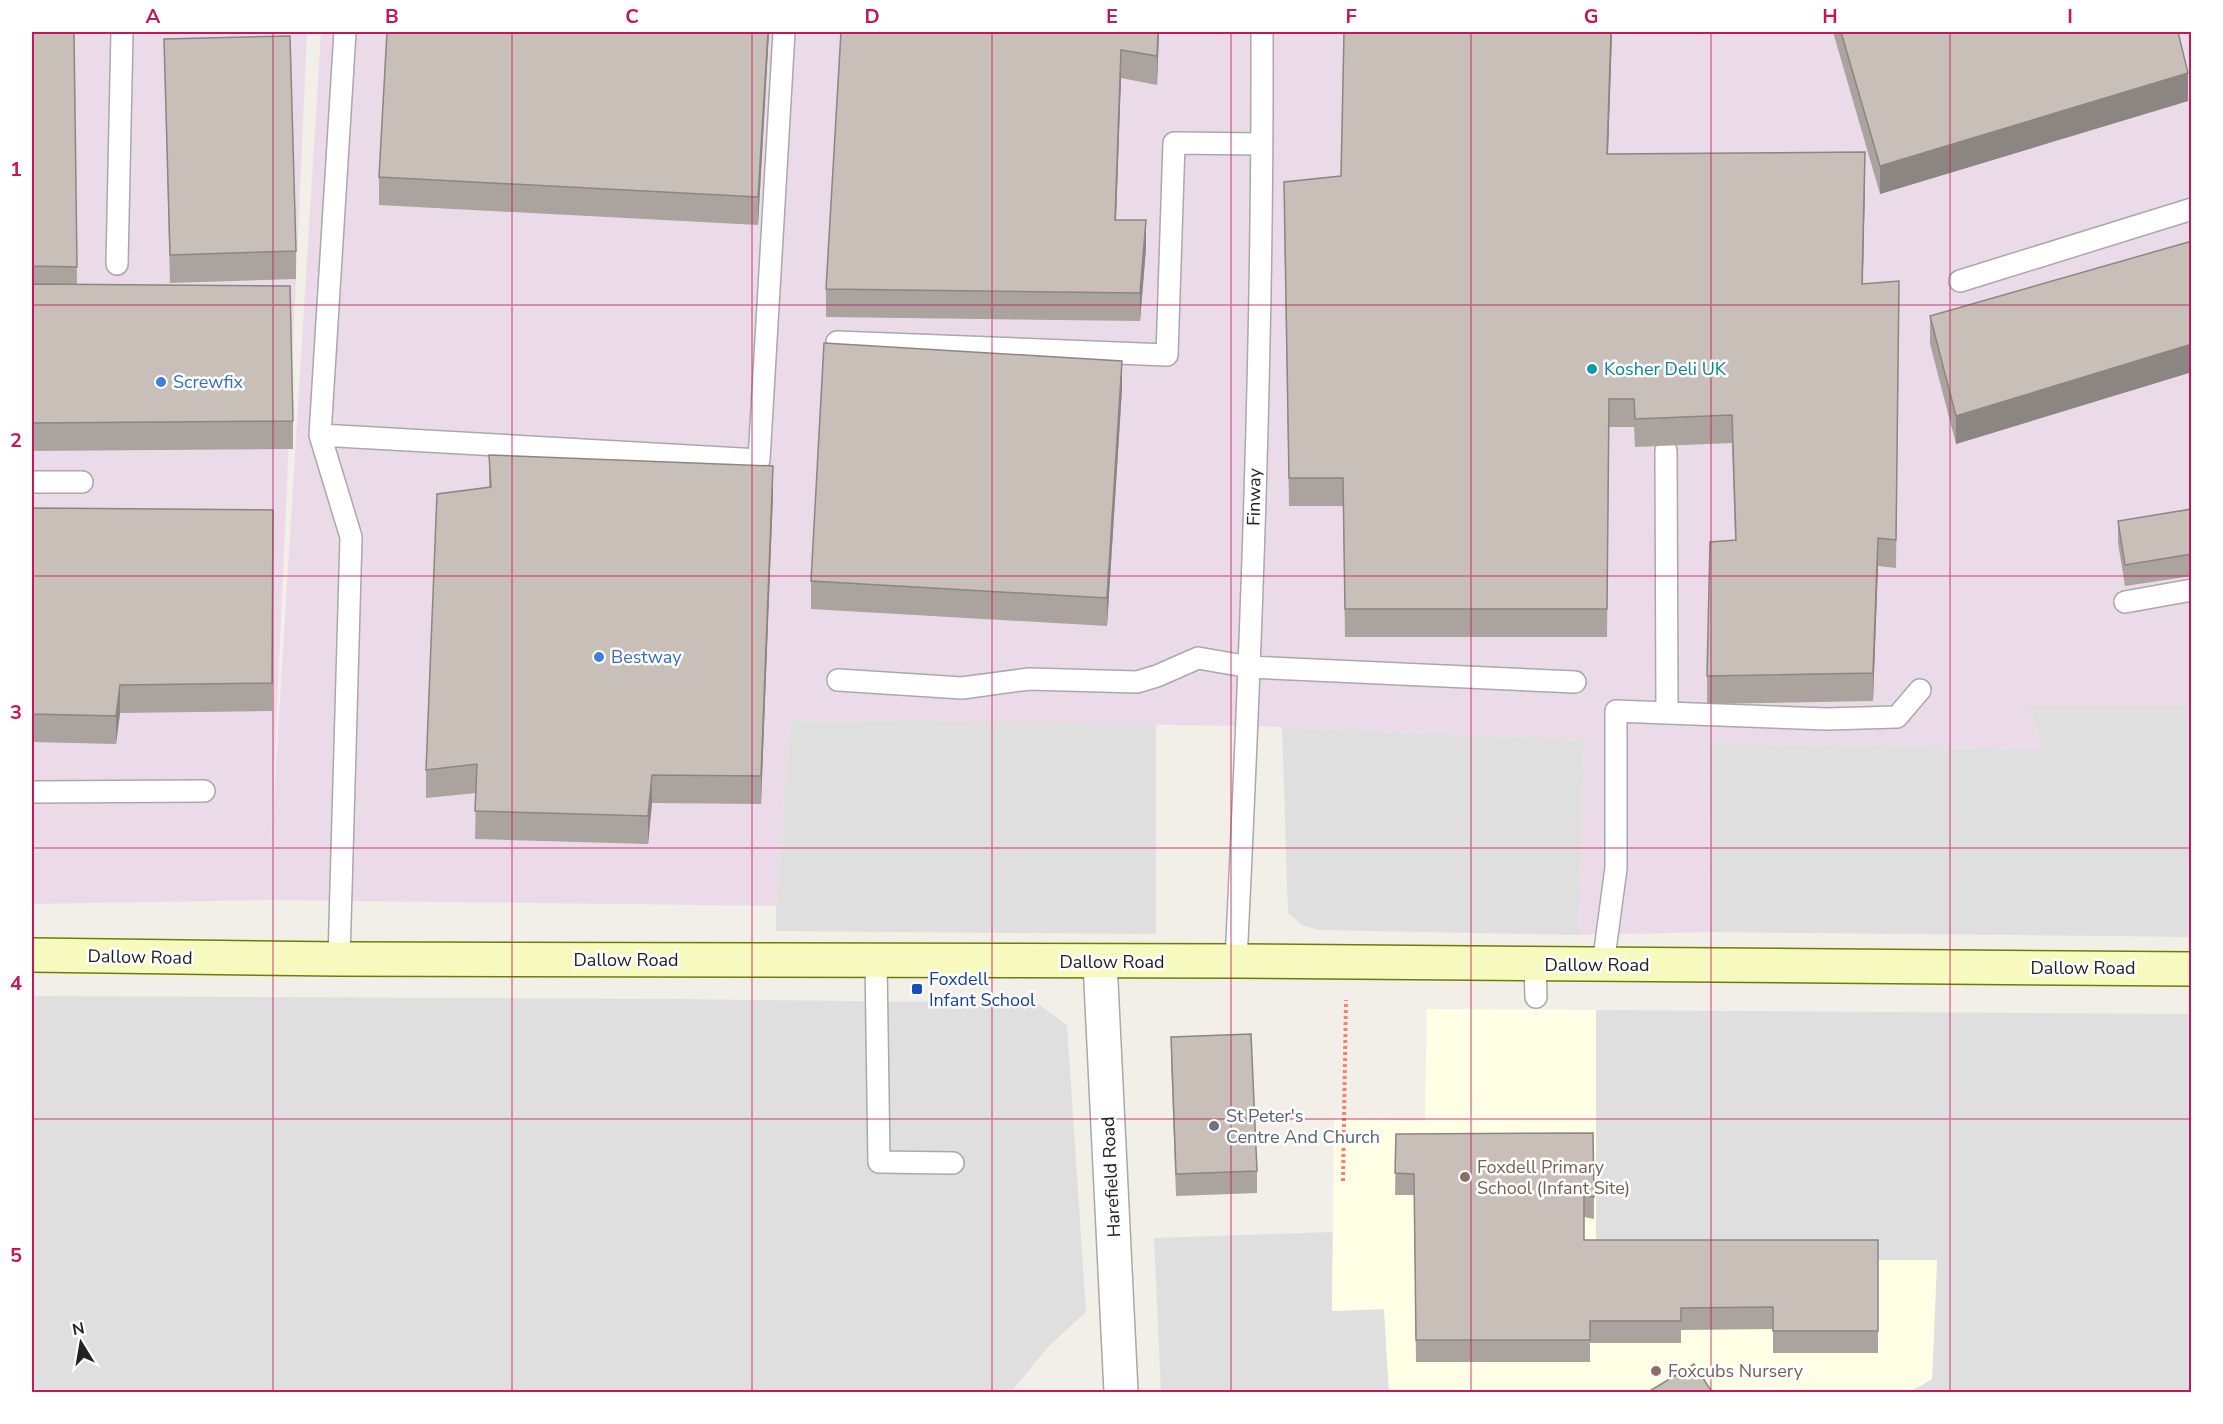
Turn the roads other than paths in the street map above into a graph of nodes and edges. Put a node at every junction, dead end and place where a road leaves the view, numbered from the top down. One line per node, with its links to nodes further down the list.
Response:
1 (122, 32): 7 (lane)
2 (345, 32): 10 (lane)
3 (784, 32): 10 (lane)
4 (1262, 32): 5 (lane, Finway)
5 (1262, 144): 9 (lane); 16 (lane, Finway)
6 (2192, 208): 8 (lane)
7 (117, 264)
8 (1960, 281)
9 (837, 342)
10 (320, 435): 24 (lane)
11 (1666, 451): 20 (lane)
12 (32, 482): 13 (lane)
13 (82, 482)
14 (2192, 590): 15 (lane)
15 (2125, 602)
16 (1250, 667): 17 (lane); 18 (lane); 26 (lane, Finway)
17 (838, 680)
18 (1575, 682)
19 (1920, 690): 20 (lane)
20 (1667, 713): 29 (lane)
21 (204, 791): 22 (lane)
22 (32, 792)
23 (32, 955): 24 (street, Dallow Road)
24 (339, 959): 25 (street, Dallow Road)
25 (876, 961): 27 (street, Dallow Road); 32 (lane)
26 (1236, 961): 27 (street, Dallow Road); 28 (street, Dallow Road)
27 (1100, 962): 33 (street, Harefield Road)
28 (1534, 964): 29 (street, Dallow Road); 31 (lane)
29 (1603, 965): 30 (street, Dallow Road)
30 (2192, 969)
31 (1536, 997)
32 (953, 1163)
33 (1121, 1392)

